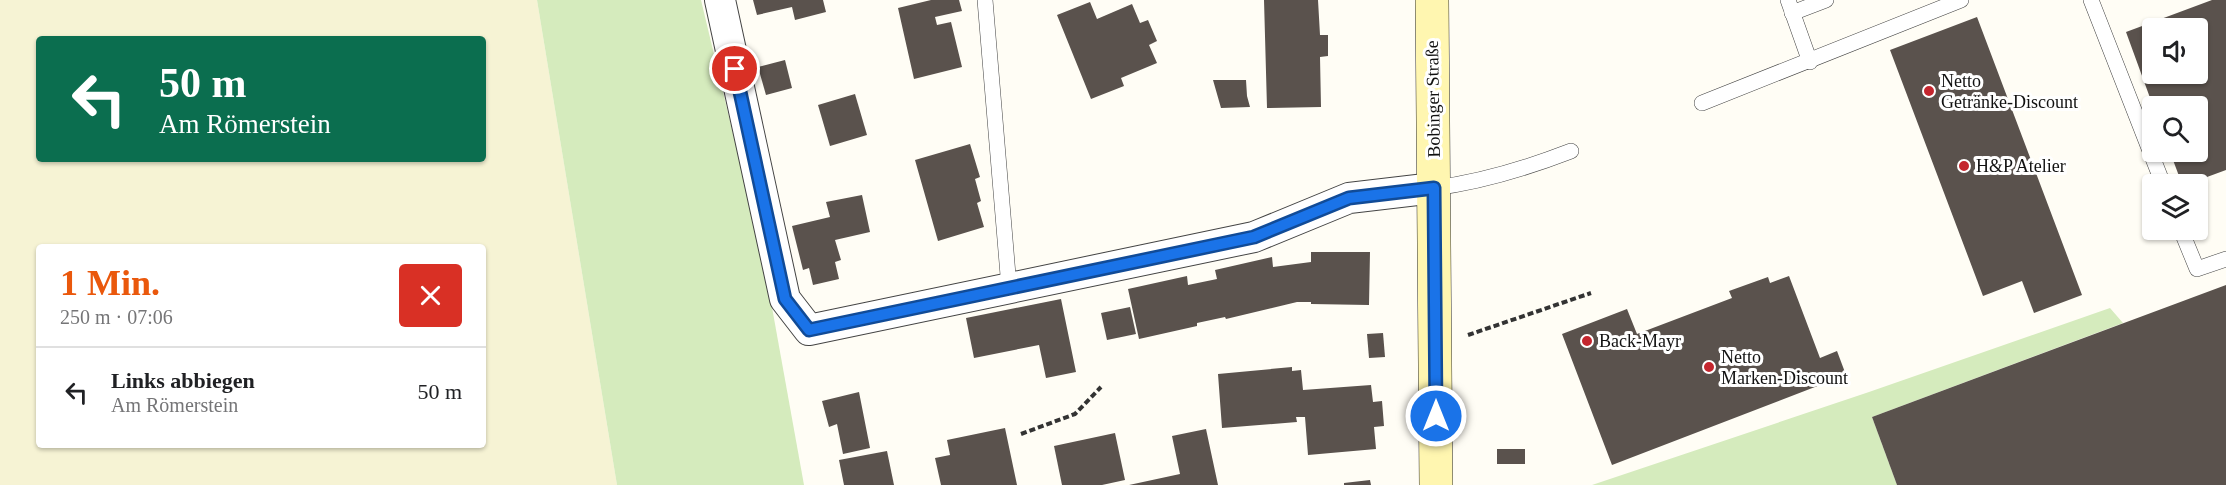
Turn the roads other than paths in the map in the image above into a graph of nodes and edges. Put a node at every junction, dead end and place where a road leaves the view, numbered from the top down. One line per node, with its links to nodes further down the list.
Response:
1 (720, 0): 15 (street)
2 (984, 0): 15 (lane)
3 (1431, 0): 12 (main road, Bobinger Straße)
4 (1826, 0): 7 (lane)
5 (1961, 0): 8 (lane)
6 (2091, 0): 11 (lane)
7 (1790, 7): 8 (lane)
8 (1809, 62): 9 (lane)
9 (1702, 103)
10 (1571, 151): 12 (lane)
11 (2159, 174)
12 (1434, 188): 15 (street); 16 (main road, Bobinger Straße)
13 (2185, 240): 14 (lane)
14 (2226, 259)
15 (1009, 287)
16 (1436, 485)

